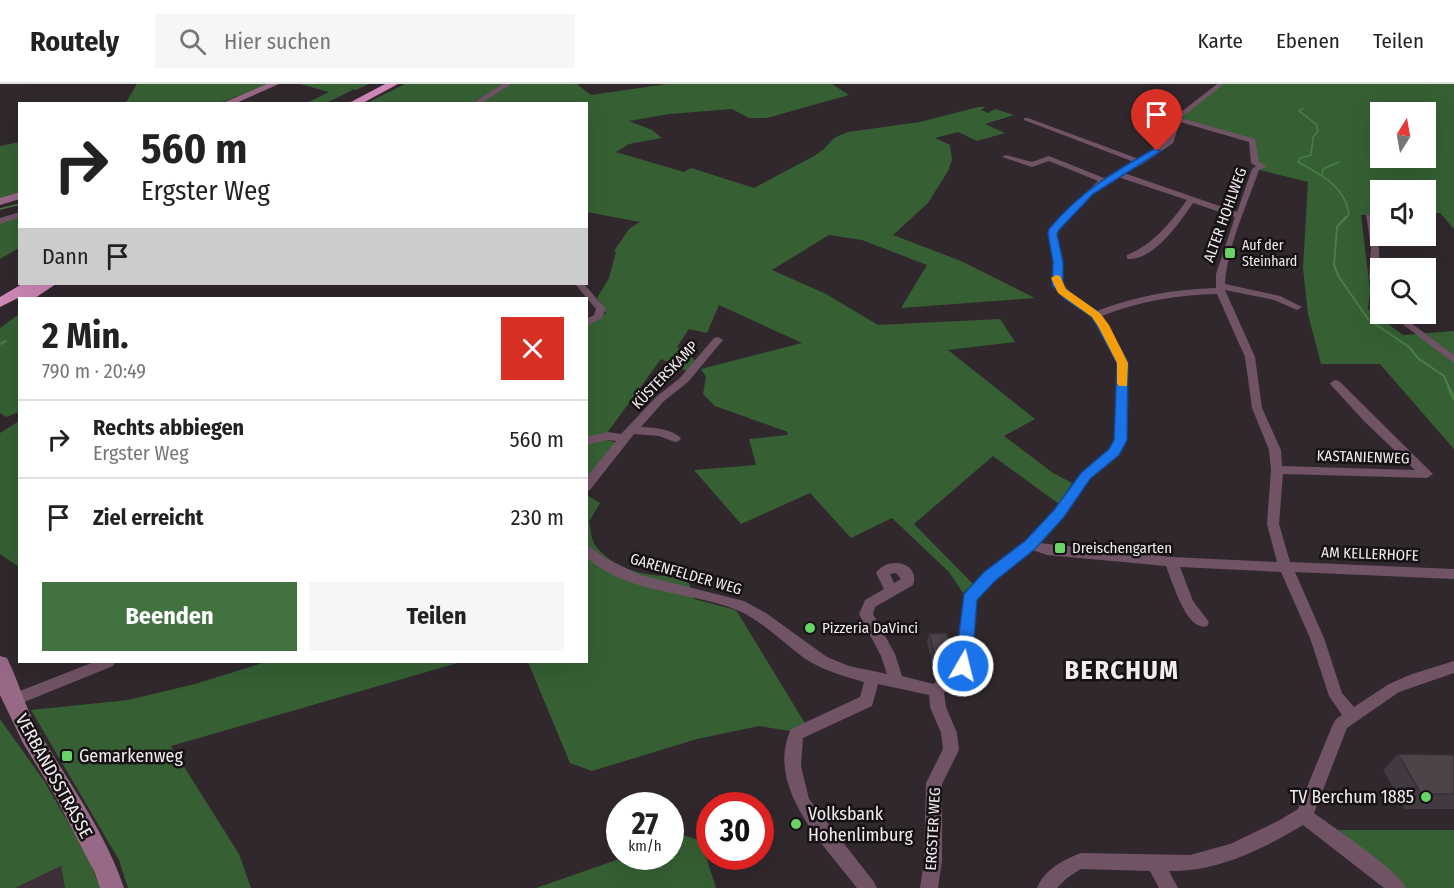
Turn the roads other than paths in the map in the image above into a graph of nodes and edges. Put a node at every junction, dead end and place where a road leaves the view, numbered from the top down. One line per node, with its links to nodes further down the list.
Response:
1 (274, 84): 6 (main road)
2 (379, 84): 7 (highway)
3 (393, 84): 8 (highway)
4 (508, 84): 9 (street)
5 (1221, 84): 11 (street)
6 (229, 102)
7 (342, 102)
8 (356, 102)
9 (477, 102)
10 (1026, 119): 13 (street)
11 (1178, 119): 13 (street); 20 (street, ALTER HOHLWEG)
12 (1006, 157): 15 (street)
13 (1140, 162): 14 (street)
14 (1118, 174): 15 (street); 17 (street)
15 (1104, 181): 34 (street)
16 (18, 196): 18 (main road)
17 (1191, 200): 20 (street); 23 (street)
18 (0, 202)
19 (18, 215): 22 (street)
20 (1240, 216): 28 (street, ALTER HOHLWEG)
21 (1369, 216): 24 (street)
22 (0, 221)
23 (1130, 257)
24 (1375, 258)
25 (29, 285): 30 (highway)
26 (47, 285): 29 (highway)
27 (580, 285): 35 (street)
28 (1220, 289): 32 (street); 34 (street); 43 (street)
29 (28, 297)
30 (0, 303)
31 (18, 304): 33 (highway)
32 (1297, 307)
33 (0, 315)
34 (1096, 315): 45 (street)
35 (588, 322)
36 (1407, 324): 38 (street)
37 (718, 340): 40 (street, KÜSTERSKAMP)
38 (1454, 360)
39 (1335, 383): 43 (street, KASTANIENWEG)
40 (628, 434): 41 (street, KÜSTERSKAMP); 42 (street); 44 (street)
41 (675, 438)
42 (588, 441)
43 (1277, 470): 48 (street)
44 (588, 484)
45 (1030, 545): 47 (street); 57 (street)
46 (588, 551): 55 (street, GARENFELDER WEG)
47 (1171, 562): 48 (street); 51 (street)
48 (1285, 567): 49 (street, AM KELLERHOFE); 59 (street)
49 (1454, 574)
50 (891, 590): 56 (street)
51 (1202, 622)
52 (106, 663): 58 (street)
53 (0, 664): 58 (main road, VERBANDSSTRASSE)
54 (1454, 667): 59 (street)
55 (872, 677): 56 (street, GARENFELDER WEG); 63 (street)
56 (895, 682): 57 (street, GARENFELDER WEG)
57 (936, 692): 64 (street, ERGSTER WEG)
58 (12, 701): 62 (main road, VERBANDSSTRASSE)
59 (1352, 715): 60 (street)
60 (1304, 815): 61 (street); 67 (street)
61 (1155, 863): 65 (street); 66 (street)
62 (112, 888)
63 (868, 888)
64 (929, 888)
65 (1046, 888)
66 (1169, 888)
67 (1396, 888)

